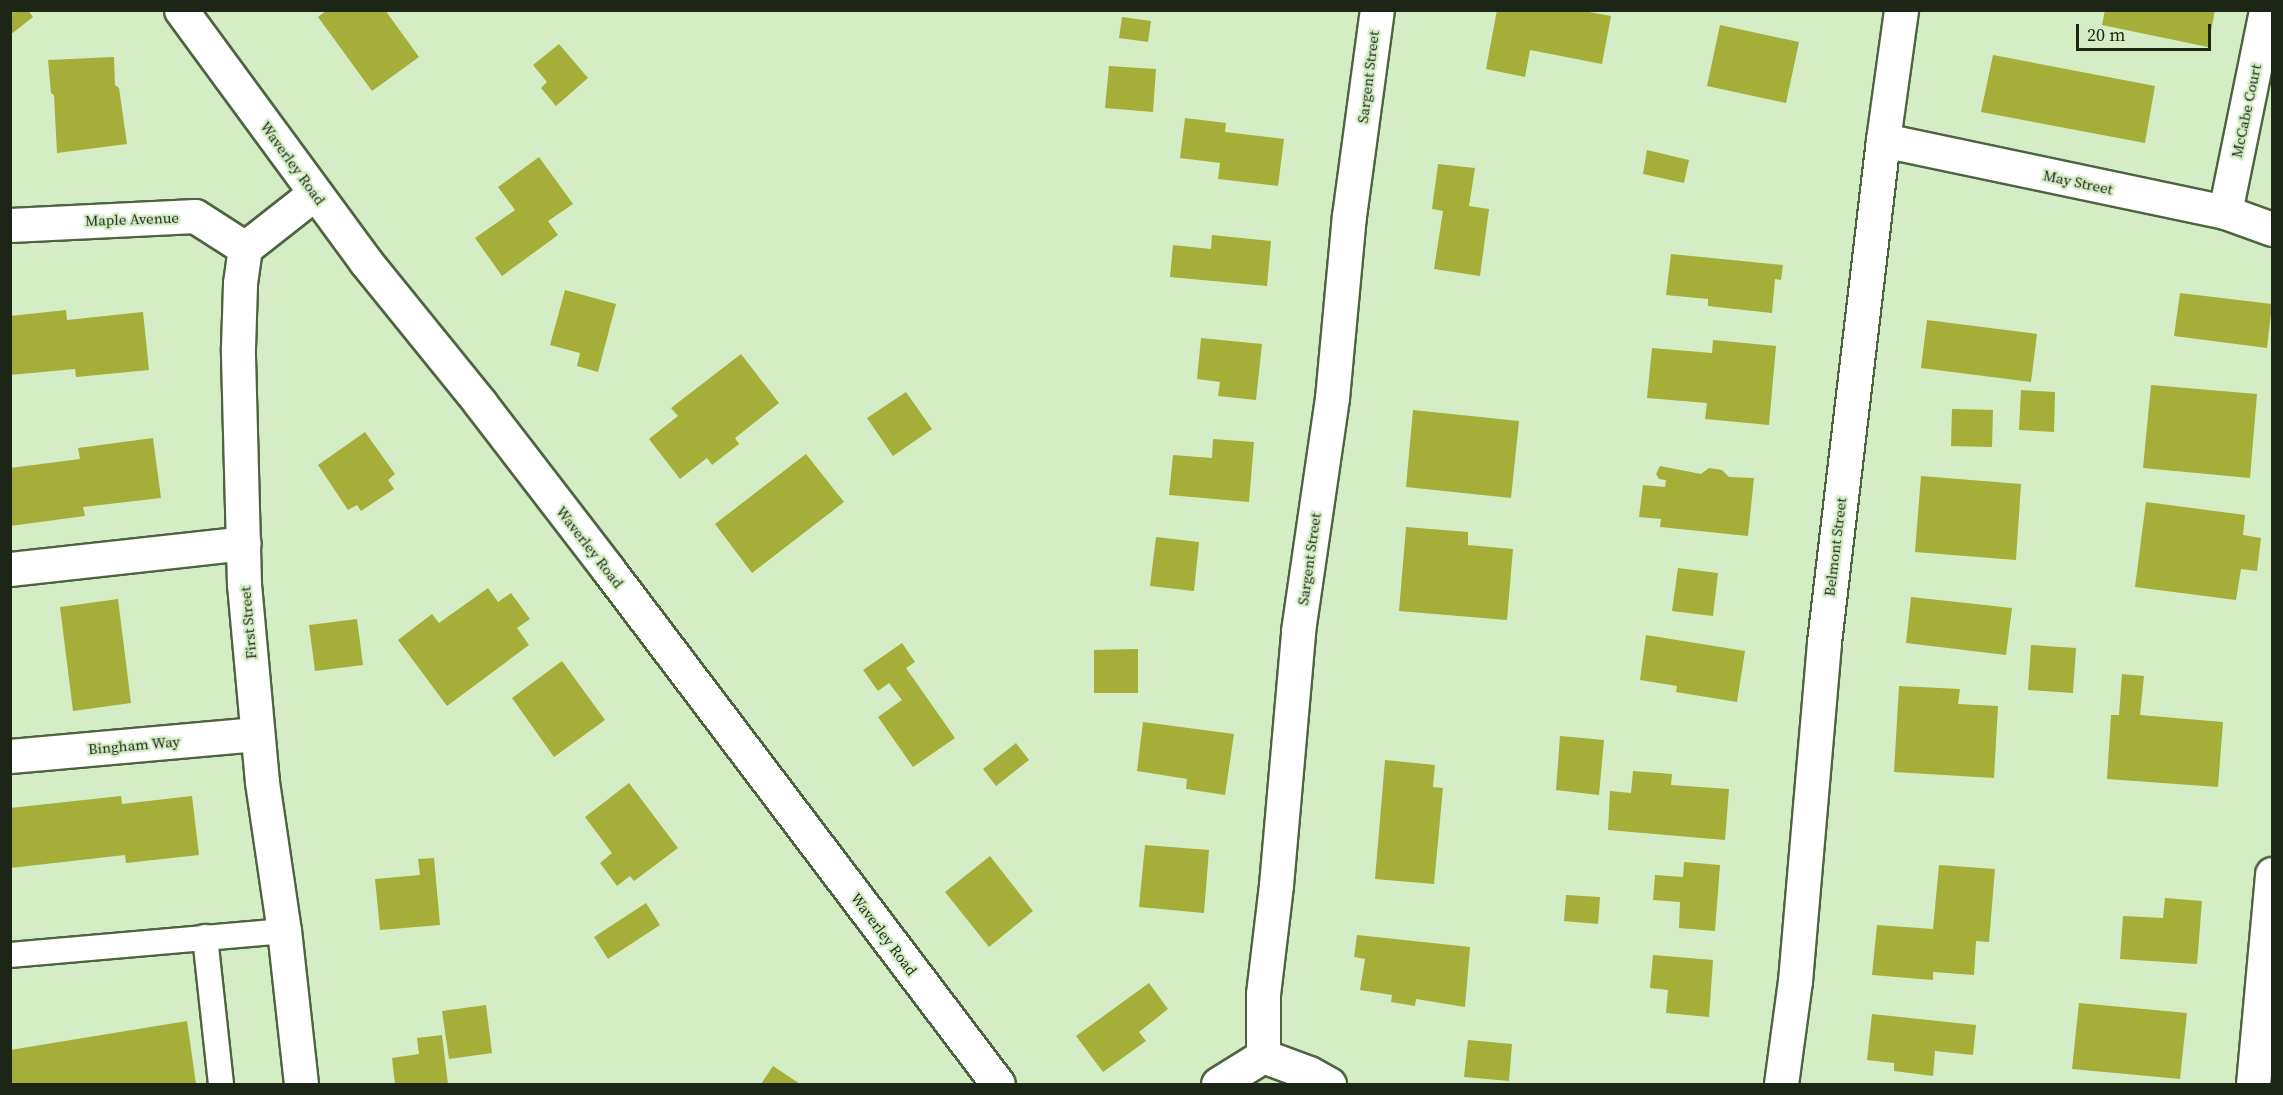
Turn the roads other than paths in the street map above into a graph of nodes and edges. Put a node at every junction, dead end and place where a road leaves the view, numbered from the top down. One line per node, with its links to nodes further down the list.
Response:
1 (181, 10): 6 (street, Waverley Road)
2 (1377, 10): 19 (street, Sargent Street)
3 (1901, 10): 5 (street, Belmont Street)
4 (2266, 10): 7 (street, McCabe Court)
5 (1883, 140): 7 (street, May Street); 25 (street, Belmont Street)
6 (315, 193): 10 (street); 22 (street, Waverley Road)
7 (2225, 212): 9 (street, May Street)
8 (10, 225): 10 (street, Maple Avenue)
9 (2272, 229)
10 (245, 248): 11 (street, First Street)
11 (244, 543): 12 (street); 13 (street, First Street)
12 (10, 569)
13 (257, 734): 14 (street, Bingham Way); 16 (street, First Street)
14 (10, 756)
15 (2272, 874): 26 (street)
16 (284, 931): 17 (lane); 21 (street, First Street)
17 (205, 937): 18 (lane); 20 (lane)
18 (10, 955)
19 (1263, 1056): 23 (street); 24 (street)
20 (221, 1084)
21 (301, 1084)
22 (998, 1084)
23 (1218, 1084)
24 (1329, 1084)
25 (1781, 1084)
26 (2253, 1084)

